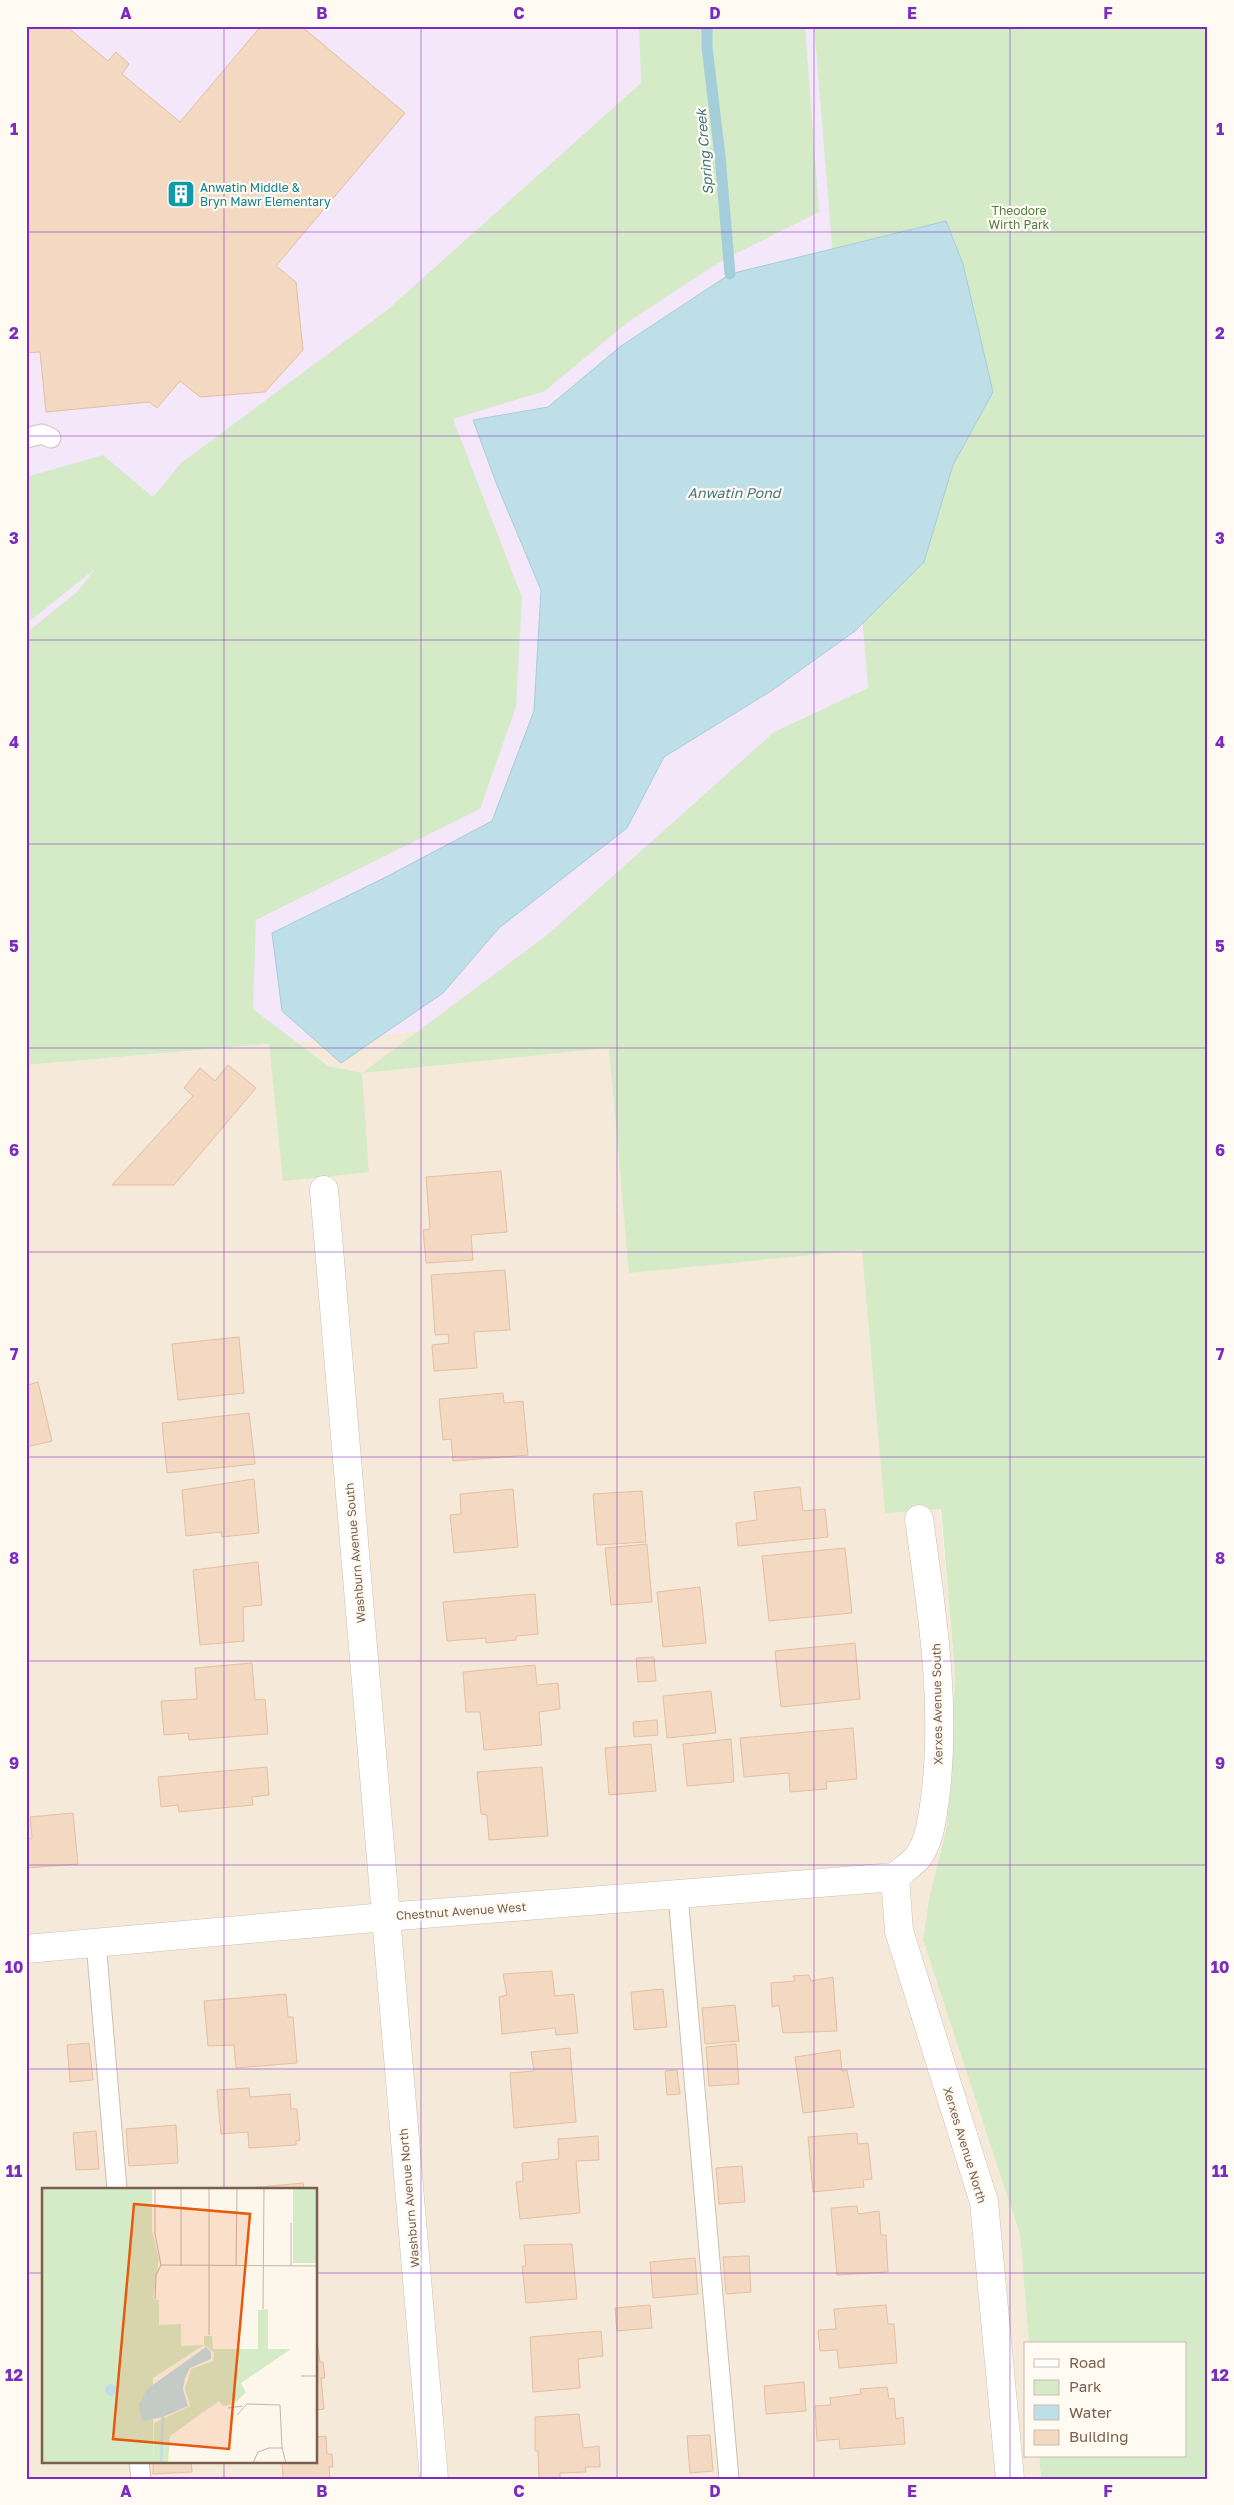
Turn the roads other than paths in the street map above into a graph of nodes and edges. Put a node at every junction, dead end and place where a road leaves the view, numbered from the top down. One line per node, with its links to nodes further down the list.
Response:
1 (26, 438): 2 (lane)
2 (50, 438)
3 (324, 1190): 7 (street, Washburn Avenue South)
4 (919, 1519): 5 (street, Xerxes Avenue South)
5 (896, 1877): 6 (street, Chestnut Avenue West); 15 (street, Xerxes Avenue North)
6 (678, 1895): 7 (street, Chestnut Avenue West); 14 (lane)
7 (385, 1917): 8 (street, Chestnut Avenue West); 13 (street, Washburn Avenue North)
8 (96, 1942): 9 (street, Chestnut Avenue West); 10 (lane)
9 (26, 1949)
10 (117, 2188)
11 (139, 2462): 12 (lane)
12 (141, 2479)
13 (434, 2479)
14 (729, 2479)
15 (1010, 2479)

